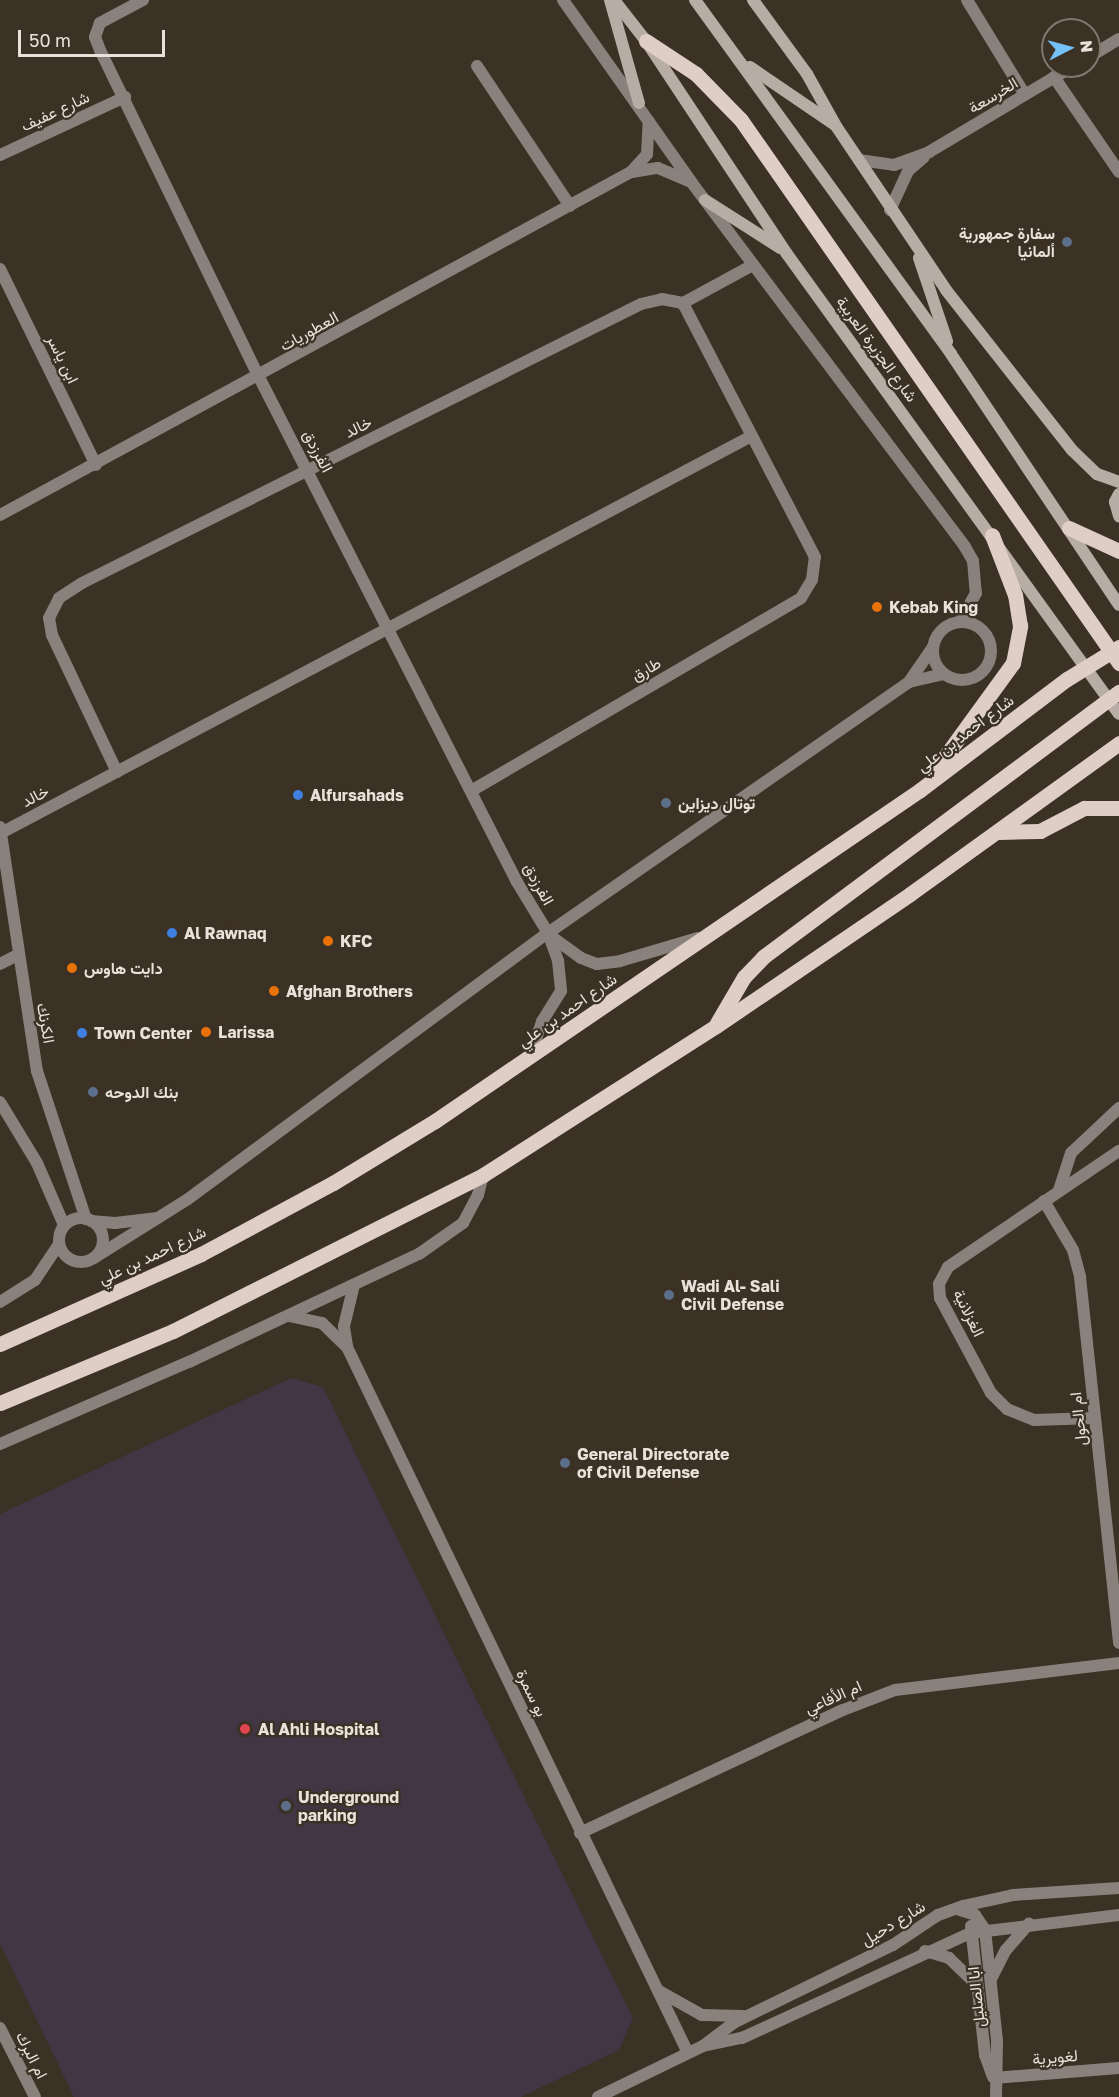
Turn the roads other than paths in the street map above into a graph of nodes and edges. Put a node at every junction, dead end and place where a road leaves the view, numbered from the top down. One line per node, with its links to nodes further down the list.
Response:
1 (143, 0): 15 (street, الفرزدق)
2 (563, 0): 16 (street)
3 (612, 0): 8 (main road, شارع الجزيرة العربية); 16 (main road)
4 (695, 0): 10 (main road)
5 (753, 0): 18 (main road)
6 (967, 0): 14 (street)
7 (1119, 39): 9 (street)
8 (646, 41): 29 (main road, شارع الجزيرة العربية); 49 (main road)
9 (1101, 50)
10 (740, 60): 18 (main road); 33 (main road)
11 (477, 66): 26 (street)
12 (1052, 78): 14 (street, الخرسعة)
13 (1055, 78): 23 (street)
14 (1025, 94): 19 (street, الخرسعة)
15 (125, 97): 20 (street, شارع عفيف); 34 (street, الفرزدق)
16 (639, 103): 17 (street)
17 (649, 121): 22 (street, العطوريات); 24 (street)
18 (836, 126): 21 (main road)
19 (929, 152): 21 (street, الخرسعة); 27 (street, الخرسعة)
20 (0, 155)
21 (859, 160): 27 (main road)
22 (631, 172): 24 (street, العطوريات); 26 (street, العطوريات)
23 (1119, 172)
24 (692, 183): 25 (street)
25 (705, 201): 29 (main road); 30 (street)
26 (570, 206): 34 (street, العطوريات)
27 (890, 210): 28 (main road)
28 (915, 243): 33 (main road); 38 (main road)
29 (787, 254): 43 (main road, شارع الجزيرة العربية)
30 (753, 265): 32 (street); 46 (street)
31 (0, 269): 36 (street, ابن ياسر)
32 (682, 303): 35 (street); 37 (street, خالد)
33 (951, 354): 42 (main road)
34 (259, 377): 36 (street, العطوريات); 37 (street, الفرزدق)
35 (750, 437): 47 (street, خالد); 58 (street, طارق)
36 (96, 465): 40 (street, العطوريات)
37 (309, 469): 47 (street, الفرزدق); 56 (street, خالد)
38 (1119, 482)
39 (1119, 494): 41 (main road)
40 (0, 514)
41 (1119, 516)
42 (1069, 528): 44 (main road); 45 (main road)
43 (992, 535): 50 (main road, شارع الجزيرة العربية); 57 (main road)
44 (1119, 551)
45 (1119, 605)
46 (960, 622): 48 (street); 51 (street)
47 (390, 628): 56 (street, خالد); 58 (street, الفرزدق)
48 (933, 647): 51 (street); 52 (street, شارع احمد بن علي)
49 (1116, 654): 50 (main road, شارع احمد بن علي)
50 (1085, 668): 53 (main road, شارع الجزيرة العربية); 57 (main road, شارع احمد بن علي)
51 (944, 674): 52 (street, شارع احمد بن علي)
52 (909, 682): 62 (street, شارع احمد بن علي)
53 (1114, 697): 54 (main road, شارع الجزيرة العربية); 66 (main road)
54 (1119, 714)
55 (1119, 743): 61 (main road)
56 (117, 772): 60 (street, خالد)
57 (920, 790): 63 (main road, شارع احمد بن علي)
58 (471, 791): 62 (street, الفرزدق)
59 (1119, 808): 61 (main road)
60 (0, 829): 64 (street, الكرنك)
61 (1000, 832): 66 (main road)
62 (548, 933): 63 (street, الفرزدق); 67 (street, الفرزدق); 74 (street, شارع احمد بن علي)
63 (702, 937): 67 (main road, شارع احمد بن علي)
64 (18, 956): 65 (street); 75 (street, الكرنك)
65 (0, 964)
66 (716, 1026): 71 (main road)
67 (530, 1058): 82 (main road, شارع احمد بن علي)
68 (0, 1102): 76 (street)
69 (1119, 1108): 72 (street)
70 (1119, 1151): 72 (street, الغزلانية)
71 (483, 1175): 79 (street); 86 (main road)
72 (1059, 1190): 73 (street, الغزلانية)
73 (1044, 1201): 87 (street, ام الحول); 87 (street, الغزلانية)
74 (158, 1218): 75 (street, شارع احمد بن علي); 78 (street, شارع احمد بن علي)
75 (88, 1220): 76 (street); 78 (street)
76 (64, 1225): 77 (street)
77 (59, 1244): 78 (street); 80 (street)
78 (93, 1257)
79 (354, 1285): 81 (street); 85 (street, بو سمرة)
80 (0, 1302)
81 (289, 1316): 85 (street, بو سمرة); 88 (street)
82 (30, 1329): 83 (main road); 84 (main road, شارع احمد بن علي)
83 (0, 1337)
84 (0, 1344)
85 (347, 1347): 91 (street, بو سمرة)
86 (0, 1404)
87 (1094, 1418): 89 (street, ام الحول)
88 (0, 1444)
89 (1119, 1643)
90 (1119, 1663): 91 (street, ام الأفاعي)
91 (580, 1833): 103 (street, بو سمرة)
92 (1116, 1886): 93 (street, شارع دحيل)
93 (988, 1899): 94 (street, شارع دحيل); 95 (street, ابا الصليل)
94 (953, 1910): 95 (street); 104 (street, شارع دحيل)
95 (975, 1915): 98 (street, ابا الصليل); 99 (street, ابا الصليل)
96 (1119, 1915): 97 (street, شارع دحيل)
97 (1029, 1924): 98 (street, شارع دحيل); 101 (street)
98 (985, 1930): 99 (street, شارع دحيل); 101 (street, ابا الصليل)
99 (970, 1933): 100 (street, شارع دحيل); 102 (street, ابا الصليل)
100 (925, 1951): 102 (street); 106 (street, شارع دحيل)
101 (990, 1980): 109 (street, ابا الصليل)
102 (976, 1984): 109 (street, ابا الصليل)
103 (657, 1990): 104 (street); 107 (street, بو سمرة)
104 (750, 2015): 106 (street, شارع دحيل)
105 (0, 2028): 110 (street, ام البرك)
106 (703, 2046): 107 (street, شارع دحيل)
107 (688, 2053): 111 (street, شارع دحيل)
108 (1119, 2068): 109 (street, لغويرية)
109 (994, 2078): 112 (street, ابا الصليل)
110 (35, 2097)
111 (598, 2097)
112 (996, 2097)

